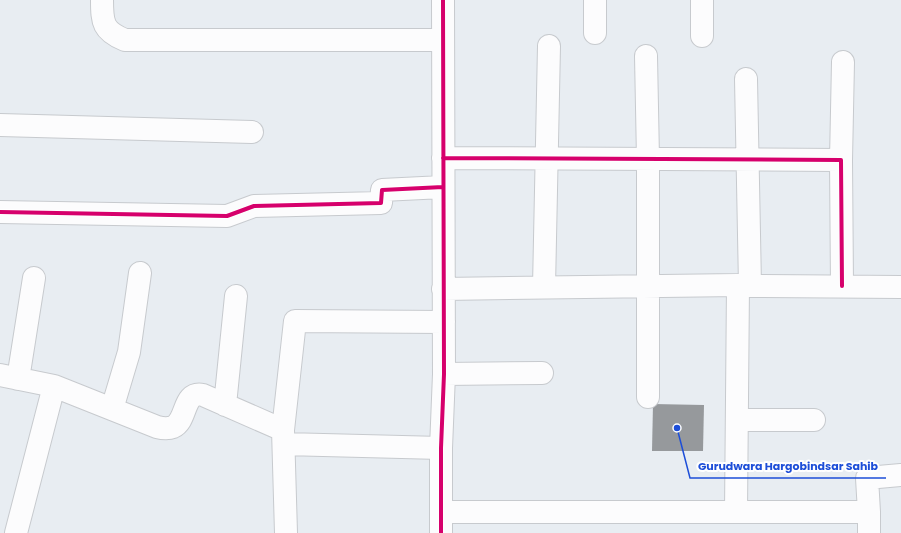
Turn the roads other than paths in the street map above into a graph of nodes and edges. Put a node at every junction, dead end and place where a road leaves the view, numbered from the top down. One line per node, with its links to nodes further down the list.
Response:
1 (102, 0): 7 (street)
2 (443, 0): 7 (street)
3 (595, 0): 5 (street)
4 (702, 0): 6 (street)
5 (595, 33)
6 (702, 36)
7 (443, 40): 14 (street)
8 (549, 46): 15 (street)
9 (646, 56): 16 (street)
10 (843, 62): 18 (street)
11 (746, 79): 17 (street)
12 (0, 125): 13 (street)
13 (252, 132)
14 (443, 158): 15 (street); 19 (street)
15 (546, 159): 16 (street); 26 (street)
16 (648, 159): 17 (street); 23 (street)
17 (747, 160): 18 (street); 24 (street)
18 (841, 160): 25 (street)
19 (444, 187): 20 (street); 28 (street)
20 (0, 212)
21 (140, 273): 37 (street)
22 (34, 278): 33 (street)
23 (648, 286): 24 (street); 26 (street); 35 (street)
24 (744, 286): 25 (street); 38 (street)
25 (842, 286): 27 (street)
26 (544, 287): 28 (street)
27 (901, 287)
28 (444, 289): 30 (street)
29 (236, 296): 36 (street)
30 (444, 322): 32 (street); 40 (street)
31 (542, 373): 32 (street)
32 (444, 374): 41 (street)
33 (9, 377): 34 (street)
34 (54, 386): 37 (street); 46 (street)
35 (648, 397)
36 (225, 405): 37 (street); 40 (street)
37 (112, 409)
38 (737, 420): 39 (street); 43 (street)
39 (814, 420)
40 (284, 437): 41 (street); 47 (street)
41 (440, 448): 45 (street)
42 (901, 475): 44 (street)
43 (736, 512): 44 (street); 45 (street)
44 (869, 512): 48 (street)
45 (441, 522)
46 (20, 532)
47 (286, 533)
48 (869, 533)

